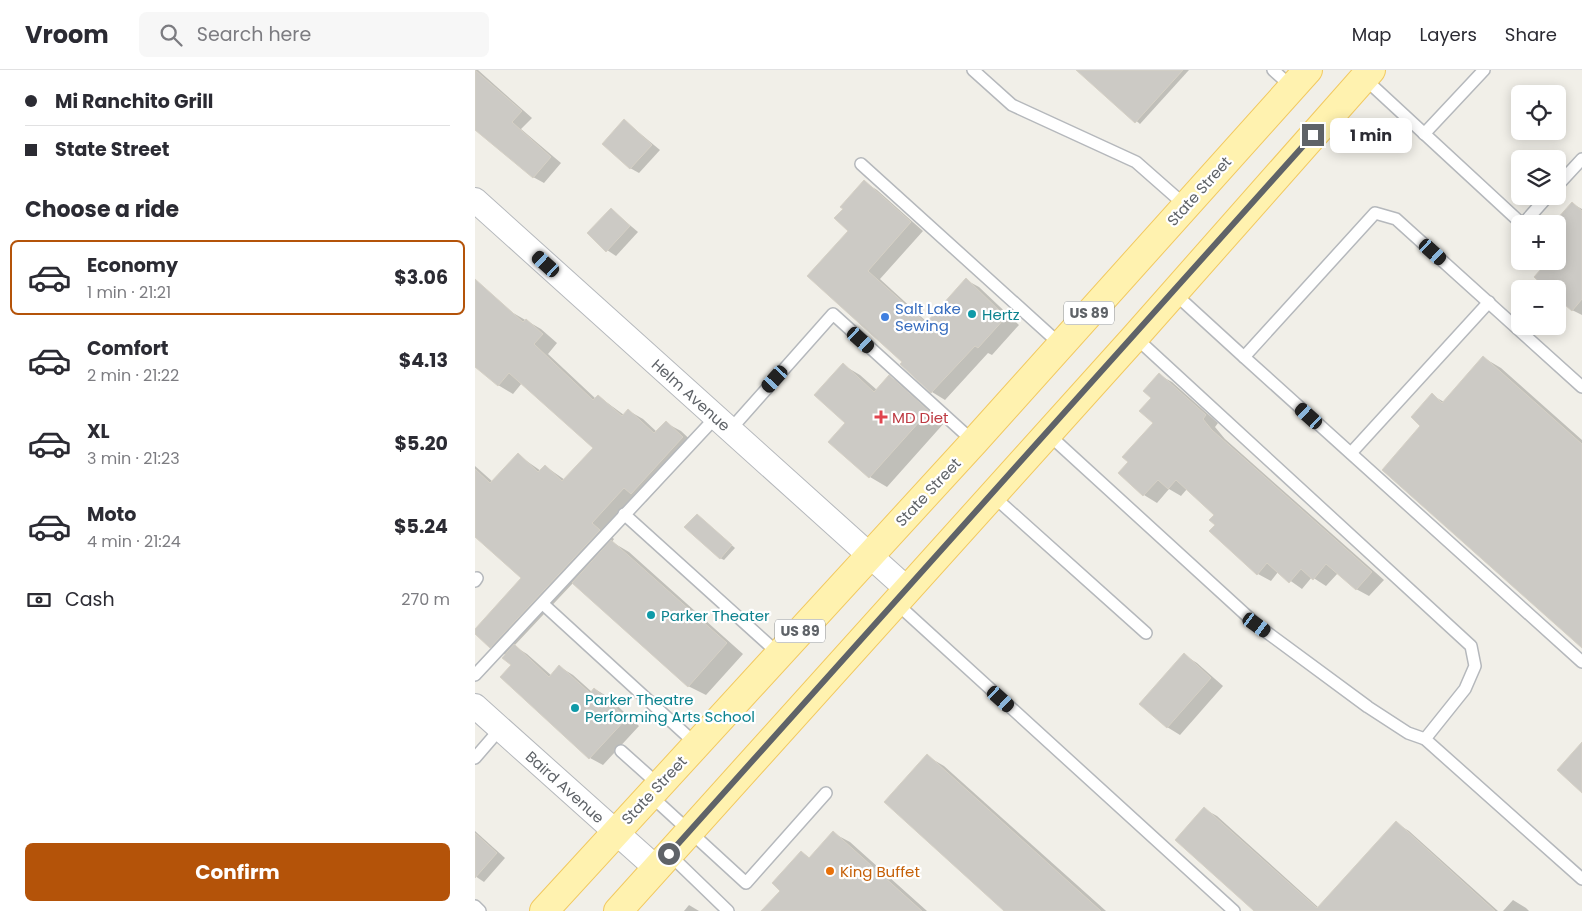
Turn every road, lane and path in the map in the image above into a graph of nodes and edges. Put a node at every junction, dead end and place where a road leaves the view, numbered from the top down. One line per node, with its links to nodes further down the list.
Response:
1 (973, 70): 11 (lane)
2 (1484, 70): 5 (lane)
3 (1368, 74): 5 (lane); 14 (main road)
4 (1291, 76): 11 (main road, State Street / US 89)
5 (1424, 134): 12 (lane)
6 (1582, 159): 8 (lane)
7 (861, 164): 17 (lane)
8 (1566, 176)
9 (475, 200): 20 (street, Helm Avenue)
10 (1540, 205): 13 (lane)
11 (1186, 206): 17 (main road, State Street / US 89)
12 (1512, 215)
13 (1530, 215)
14 (1174, 293): 16 (main road); 18 (lane)
15 (1489, 302): 18 (lane); 19 (lane); 23 (lane)
16 (1135, 337): 21 (main road); 35 (lane)
17 (1061, 345): 22 (main road, State Street / US 89)
18 (1244, 358): 23 (lane)
19 (1582, 387)
20 (723, 423): 22 (lane); 25 (lane); 26 (street, Helm Avenue)
21 (1048, 434): 24 (main road); 35 (lane)
22 (974, 442): 26 (main road, State Street / US 89)
23 (1351, 454): 31 (lane)
24 (992, 495): 27 (main road); 29 (lane)
25 (624, 514): 28 (lane); 30 (lane)
26 (869, 555): 27 (street, Helm Avenue); 30 (main road, State Street / US 89)
27 (901, 596): 42 (main road); 50 (lane)
28 (543, 604): 32 (lane); 36 (lane)
29 (1146, 633)
30 (779, 654): 36 (main road, State Street / US 89)
31 (1582, 662)
32 (475, 675)
33 (475, 706): 34 (street, Baird Avenue)
34 (500, 728): 38 (lane); 41 (street, Baird Avenue)
35 (1425, 739): 44 (lane)
36 (696, 744): 39 (main road, State Street / US 89)
37 (621, 751): 39 (lane)
38 (475, 758)
39 (655, 790): 41 (main road, State Street / US 89); 42 (lane)
40 (826, 793): 42 (lane)
41 (615, 832): 43 (street, Baird Avenue); 47 (main road, State Street / US 89)
42 (689, 832): 43 (main road)
43 (663, 861): 48 (main road); 49 (lane)
44 (1582, 879)
45 (475, 906): 46 (lane)
46 (480, 911)
47 (544, 911)
48 (618, 911)
49 (728, 911)
50 (1234, 911)

